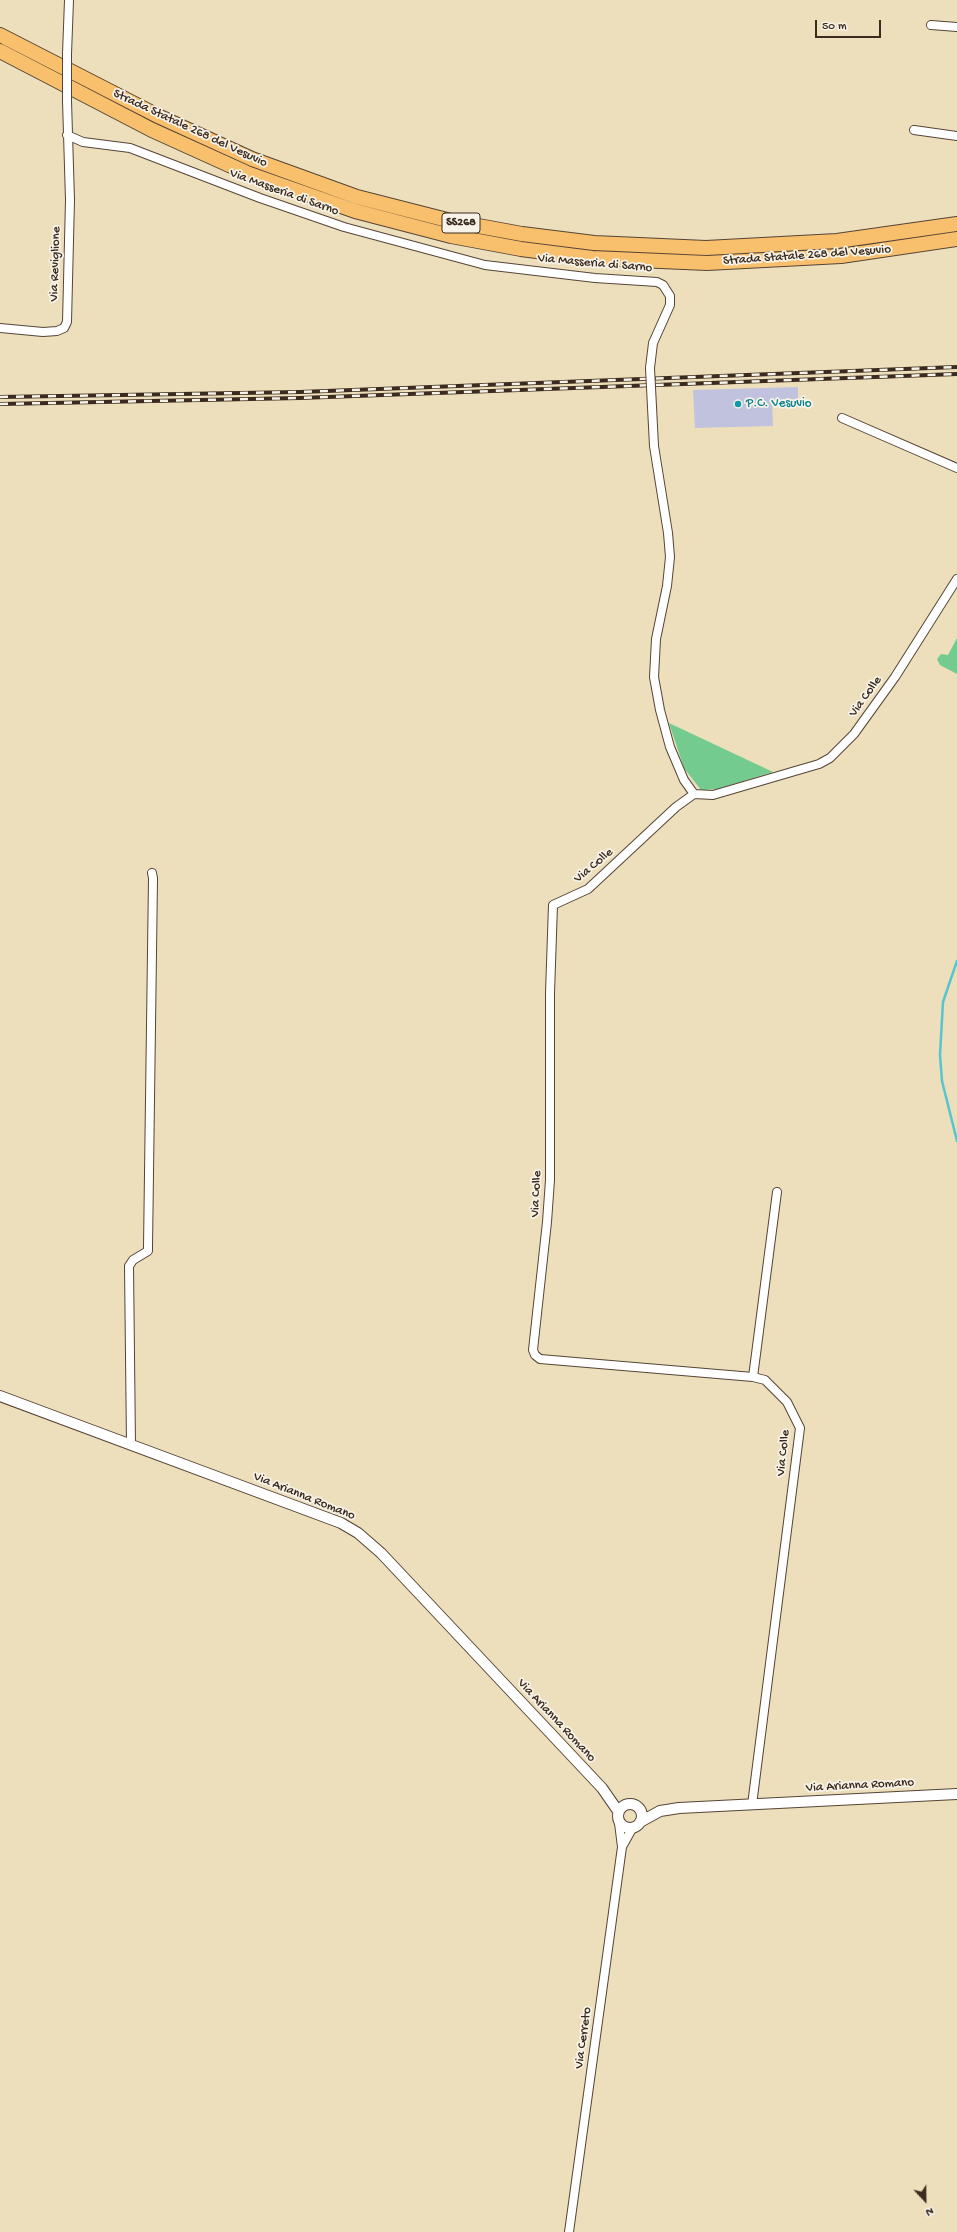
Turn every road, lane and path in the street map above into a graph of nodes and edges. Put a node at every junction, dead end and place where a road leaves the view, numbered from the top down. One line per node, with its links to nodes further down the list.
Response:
1 (69, 0): 7 (street, Via Reviglione, bridge)
2 (931, 26): 3 (street)
3 (957, 27)
4 (0, 35): 9 (highway, Strada Statale 268 del Vesuvio / SS268)
5 (0, 51): 10 (highway, Strada Statale 268 del Vesuvio / SS268)
6 (914, 130): 8 (street)
7 (67, 135): 11 (street, Via Reviglione); 15 (street, Via Masseria di Sarno, bridge)
8 (957, 136)
9 (957, 224)
10 (957, 239)
11 (0, 328)
12 (842, 418): 13 (street)
13 (957, 468)
14 (957, 579): 15 (street, Via Colle)
15 (694, 794): 18 (street, Via Colle)
16 (152, 873): 20 (street)
17 (777, 1192): 18 (street)
18 (753, 1377): 24 (street, Via Colle)
19 (0, 1396): 20 (street, Via Arianna Romano)
20 (131, 1445): 21 (street, Via Arianna Romano)
21 (602, 1788): 23 (street, Via Arianna Romano); 26 (street, Via Arianna Romano)
22 (957, 1794): 24 (street, Via Arianna Romano)
23 (635, 1805): 25 (street, Via Arianna Romano); 26 (street); 28 (street)
24 (752, 1805): 25 (street, Via Arianna Romano)
25 (669, 1810): 28 (street, Via Arianna Romano)
26 (618, 1811): 27 (street)
27 (619, 1823): 28 (street); 29 (street, Via Cerreto)
28 (637, 1825): 29 (street, Via Cerreto)
29 (622, 1848): 30 (street, Via Cerreto)
30 (569, 2232)

